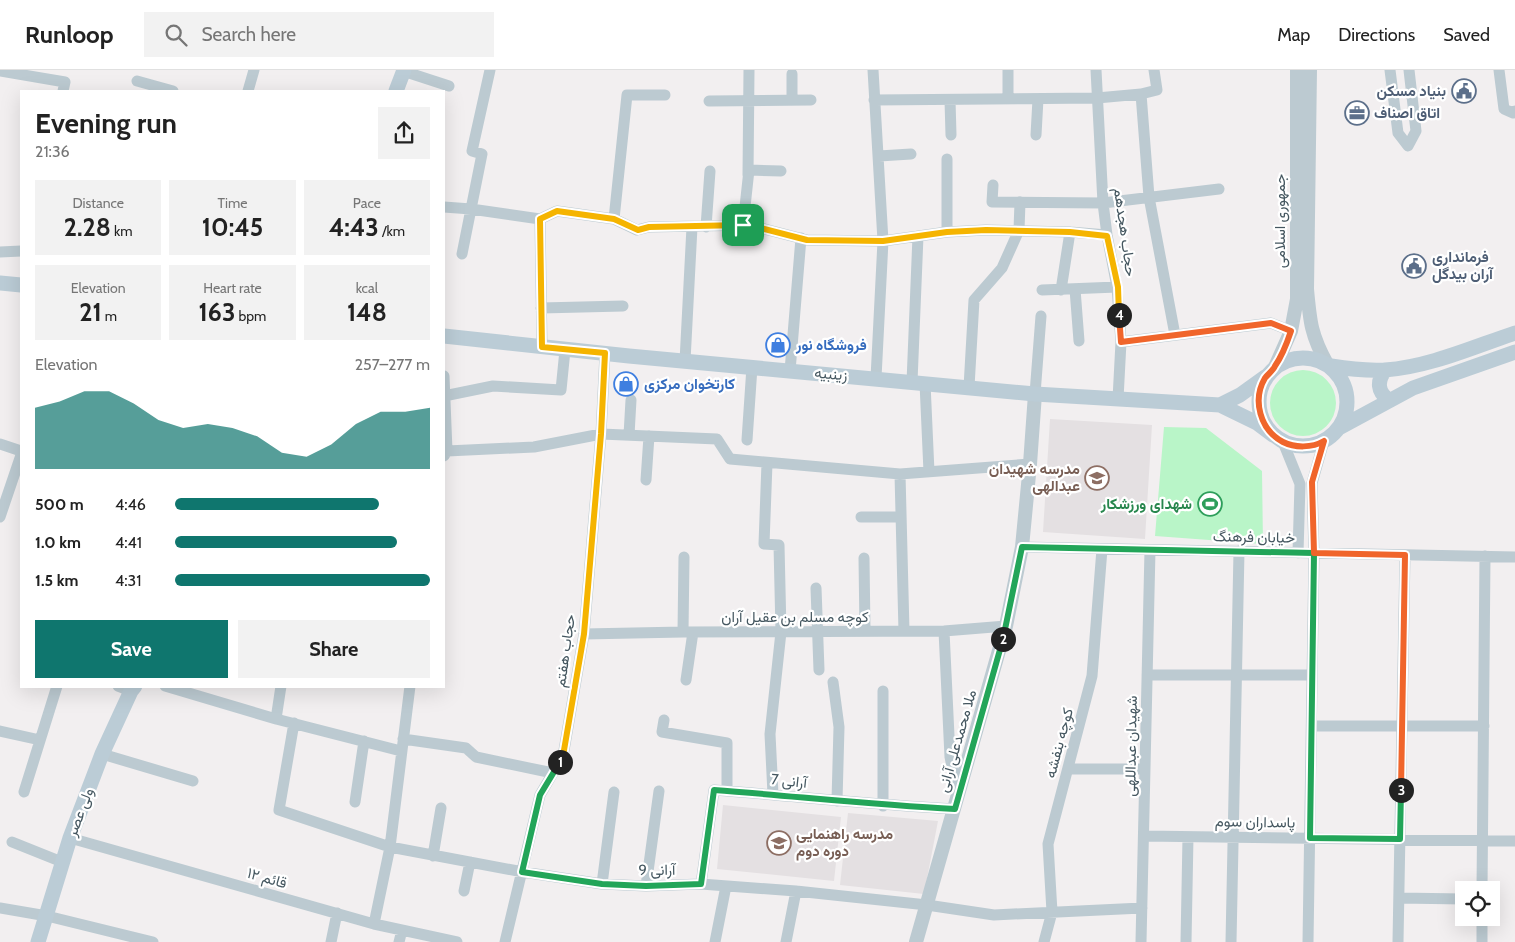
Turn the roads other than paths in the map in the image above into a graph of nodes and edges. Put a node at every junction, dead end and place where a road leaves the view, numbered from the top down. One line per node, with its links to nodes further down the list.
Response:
1 (254, 70): 20 (street)
2 (404, 70): 17 (street); 21 (main road)
3 (490, 70): 48 (street)
4 (749, 70): 32 (street)
5 (873, 70): 29 (street)
6 (1008, 70): 26 (street)
7 (1096, 70): 24 (street, حجاب هجدهم)
8 (1154, 70): 22 (street)
9 (1297, 70): 73 (street, جمهوری اسلامی)
10 (1310, 70): 84 (street, جمهوری اسلامی)
11 (1390, 70): 12 (street)
12 (1409, 70)
13 (1499, 70): 33 (street)
14 (0, 71): 18 (street)
15 (792, 74): 25 (street)
16 (137, 81): 19 (street)
17 (449, 86)
18 (63, 90)
19 (169, 90)
20 (248, 90)
21 (396, 90)
22 (1141, 94): 24 (street); 44 (street)
23 (665, 95): 50 (street)
24 (1097, 98): 27 (street); 46 (street, حجاب هجدهم)
25 (792, 99): 28 (street); 32 (street)
26 (1008, 99): 27 (street); 30 (street)
27 (1038, 99): 35 (street)
28 (811, 100)
29 (874, 100): 30 (street); 37 (street)
30 (950, 100): 34 (street)
31 (709, 101): 32 (street)
32 (749, 101): 41 (street)
33 (1515, 111)
34 (951, 135)
35 (1036, 135)
36 (911, 154): 37 (street)
37 (879, 156): 60 (street)
38 (947, 159): 55 (street)
39 (710, 171): 53 (street)
40 (781, 171): 41 (street)
41 (748, 175): 51 (street)
42 (993, 185): 45 (street)
43 (1220, 189): 44 (street)
44 (1149, 197): 46 (street); 75 (street)
45 (1020, 202): 46 (street); 54 (street)
46 (1104, 203): 58 (street, حجاب هجدهم)
47 (445, 207): 48 (street)
48 (471, 209): 49 (street); 63 (street)
49 (540, 219): 50 (street); 71 (street)
50 (614, 219): 52 (street)
51 (743, 225): 53 (street); 59 (street)
52 (692, 226): 53 (street); 83 (street)
53 (706, 226)
54 (1019, 230): 55 (street); 56 (street); 91 (street)
55 (947, 232): 57 (street)
56 (1070, 232): 58 (street); 69 (street)
57 (918, 236): 60 (street); 90 (street)
58 (1107, 236): 66 (street, حجاب هجدهم)
59 (801, 238): 60 (street); 87 (street)
60 (883, 241): 89 (street)
61 (20, 251): 62 (street)
62 (0, 252)
63 (462, 254)
64 (0, 283): 65 (main road)
65 (20, 285)
66 (1118, 287): 67 (street); 78 (street, حجاب هجدهم)
67 (1075, 289): 69 (street); 77 (street)
68 (1042, 290): 69 (street)
69 (1062, 290)
70 (623, 306): 71 (street)
71 (541, 308): 79 (street)
72 (1041, 316): 92 (street)
73 (1291, 331): 75 (street); 88 (street, جمهوری اسلامی)
74 (1515, 333): 86 (main road)
75 (1175, 335): 78 (street)
76 (445, 336): 79 (main road, زینبیه)
77 (1079, 341)
78 (1121, 342): 94 (street, حجاب هجدهم)
79 (542, 347): 80 (main road, زینبیه)
80 (565, 350): 82 (main road, زینبیه); 93 (street)
81 (1515, 352): 96 (main road)
82 (605, 353): 83 (main road, زینبیه); 99 (street, حجاب هفتم)
83 (685, 361): 85 (main road, زینبیه)
84 (1329, 365): 86 (main road); 88 (main road); 98 (main road)
85 (752, 367): 87 (main road, زینبیه); 103 (street)
86 (1385, 370): 96 (main road)
87 (790, 371): 89 (main road, زینبیه)
88 (1270, 372): 97 (main road); 102 (main road)
89 (876, 378): 90 (main road, زینبیه)
90 (919, 382): 91 (main road, زینبیه); 111 (street)
91 (969, 387): 92 (main road, زینبیه)
92 (1035, 394): 94 (main road, زینبیه); 110 (street, ملا محمدعلی آرانی)
93 (445, 396)
94 (1118, 399): 97 (main road, زینبیه)
95 (631, 400): 100 (street)
96 (1389, 400): 98 (main road)
97 (1220, 406): 102 (main road, زینبیه)
98 (1340, 428): 104 (main road)
99 (601, 434): 100 (street); 107 (street); 137 (street, حجاب هفتم)
100 (629, 435): 101 (street)
101 (649, 436): 109 (street); 113 (street)
102 (1278, 438): 104 (main road); 122 (street)
103 (747, 440)
104 (1324, 441): 123 (street)
105 (0, 444): 106 (street)
106 (20, 451)
107 (445, 454)
108 (20, 458): 114 (street)
109 (767, 463): 112 (street); 134 (street)
110 (1030, 464): 111 (street); 118 (street, ملا محمدعلی آرانی)
111 (929, 472): 112 (street)
112 (900, 474): 117 (street)
113 (646, 480)
114 (2, 503): 115 (street)
115 (0, 517)
116 (861, 517): 117 (street)
117 (901, 517): 131 (street)
118 (1022, 547): 119 (street, خیابان فرهنگ); 130 (street, ملا محمدعلی آرانی)
119 (1102, 549): 120 (street, خیابان فرهنگ); 162 (street, کوچه بنفشه)
120 (1150, 550): 121 (street, خیابان فرهنگ); 139 (street, شهیدان عبداللهی)
121 (1239, 551): 122 (street, خیابان فرهنگ); 141 (street)
122 (1298, 553): 123 (street, خیابان فرهنگ)
123 (1314, 553): 124 (street, خیابان فرهنگ); 140 (street)
124 (1405, 555): 125 (street, خیابان فرهنگ); 154 (street)
125 (1485, 556): 127 (street, خیابان فرهنگ); 155 (street)
126 (684, 557): 133 (street)
127 (1515, 557)
128 (864, 558): 136 (street)
129 (816, 588): 135 (street)
130 (1006, 626): 132 (street, کوچه مسلم بن عقیل آران); 173 (street, ملا محمدعلی آرانی)
131 (904, 631): 132 (street, کوچه مسلم بن عقیل آران); 136 (street, کوچه مسلم بن عقیل آران)
132 (944, 631): 173 (street)
133 (688, 632): 134 (street, کوچه مسلم بن عقیل آران); 137 (street, کوچه مسلم بن عقیل آران); 142 (street)
134 (781, 632): 135 (street, کوچه مسلم بن عقیل آران); 170 (street)
135 (818, 632): 136 (street, کوچه مسلم بن عقیل آران); 138 (street)
136 (865, 632)
137 (584, 634): 164 (street, حجاب هفتم)
138 (819, 670)
139 (1147, 675): 141 (street); 163 (street, شهیدان عبداللهی)
140 (1312, 675): 141 (street); 153 (street)
141 (1237, 676): 178 (street)
142 (686, 680)
143 (833, 682): 171 (street)
144 (56, 688): 158 (street)
145 (128, 688): 161 (main road, ولی عصر)
146 (172, 688): 150 (street)
147 (281, 688): 150 (street)
148 (410, 688): 157 (street)
149 (883, 691): 174 (street)
150 (276, 719): 152 (street)
151 (664, 720): 167 (street)
152 (294, 723): 159 (street); 185 (street, آرانی 9)
153 (1312, 726): 154 (street); 180 (street)
154 (1402, 726): 155 (street); 181 (street)
155 (1484, 726): 182 (street)
156 (0, 731): 158 (street)
157 (403, 739): 160 (street); 164 (street)
158 (40, 740): 168 (street)
159 (364, 741): 160 (street); 172 (street)
160 (401, 751): 185 (street)
161 (102, 754): 165 (street); 179 (main road, ولی عصر)
162 (1068, 769): 163 (street); 202 (street, کوچه بنفشه)
163 (1145, 769): 176 (street, شهیدان عبداللهی)
164 (553, 773): 189 (street, حجاب هفتم)
165 (192, 781)
166 (660, 791): 193 (street)
167 (727, 791): 170 (street, آرانی 7); 192 (street)
168 (24, 792)
169 (614, 792): 191 (street)
170 (773, 794): 171 (street, آرانی 7)
171 (837, 801): 174 (street, آرانی 7)
172 (354, 802)
173 (957, 803): 174 (street, آرانی 7); 199 (street, ملا محمدعلی آرانی)
174 (883, 806)
175 (441, 808): 186 (street)
176 (1144, 836): 177 (street, پاسداران سوم); 201 (street, شهیدان عبداللهی)
177 (1188, 836): 178 (street, پاسداران سوم); 219 (street)
178 (1233, 837): 180 (street, پاسداران سوم); 220 (street)
179 (70, 838): 187 (main road, ولی عصر); 203 (street, قائم ۱۲)
180 (1310, 838): 181 (street, پاسداران سوم); 221 (street)
181 (1400, 839): 182 (street, پاسداران سوم); 197 (street)
182 (1483, 840): 183 (street, پاسداران سوم); 190 (street)
183 (1515, 841)
184 (12, 842): 187 (street)
185 (390, 848): 186 (street, آرانی 9); 205 (street)
186 (433, 856): 188 (street, آرانی 9)
187 (62, 862): 204 (main road, ولی عصر)
188 (470, 862): 189 (street, آرانی 9); 195 (street)
189 (522, 872): 191 (street, آرانی 9); 213 (street, حجاب هفتم)
190 (1482, 881)
191 (602, 884): 193 (street, آرانی 9)
192 (701, 884): 193 (street, آرانی 9); 194 (street, آرانی 9)
193 (646, 886)
194 (726, 886): 196 (street, آرانی 9); 214 (street)
195 (464, 891)
196 (796, 891): 199 (street, آرانی 9); 215 (street)
197 (1399, 898): 198 (street); 222 (street)
198 (1455, 899)
199 (927, 905): 202 (street, آرانی 9); 216 (street, ملا محمدعلی آرانی)
200 (0, 908): 204 (street)
201 (1142, 908): 202 (street, آرانی 9); 218 (street, شهیدان عبداللهی)
202 (1052, 912): 217 (street, کوچه بنفشه)
203 (337, 913): 205 (street, قائم ۱۲); 210 (street)
204 (47, 916): 208 (main road, ولی عصر); 209 (street)
205 (374, 924): 207 (street, قائم ۱۲)
206 (1482, 926): 223 (street)
207 (402, 930): 211 (street); 212 (street, قائم ۱۲)
208 (38, 942)
209 (153, 942)
210 (331, 942)
211 (399, 942)
212 (454, 942)
213 (505, 942)
214 (715, 942)
215 (786, 942)
216 (916, 942)
217 (1044, 942)
218 (1141, 942)
219 (1186, 942)
220 (1231, 942)
221 (1308, 942)
222 (1398, 942)
223 (1482, 942)

